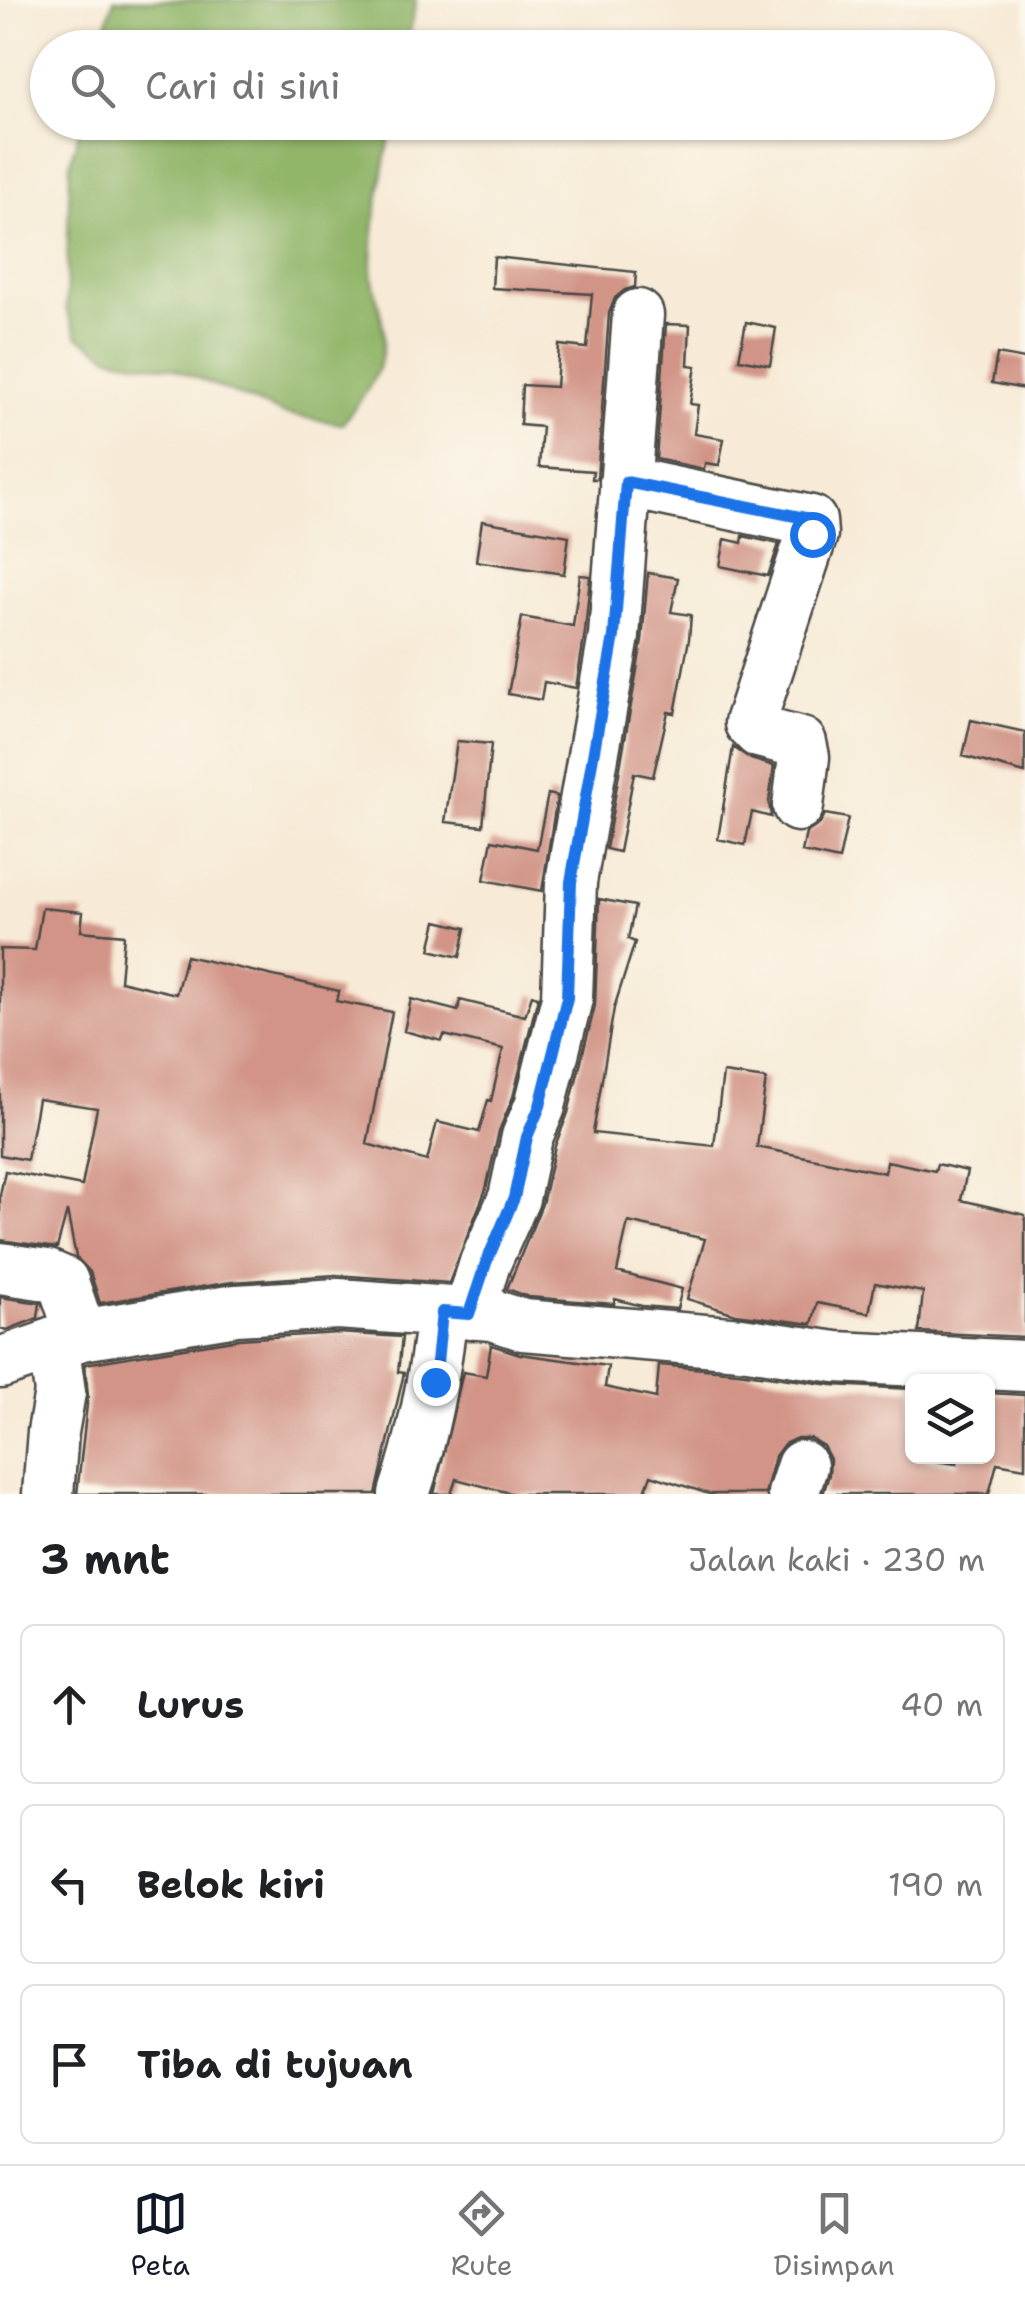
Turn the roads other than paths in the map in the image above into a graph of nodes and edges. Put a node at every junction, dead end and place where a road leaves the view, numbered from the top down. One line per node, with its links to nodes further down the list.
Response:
1 (638, 315): 2 (street)
2 (626, 482): 3 (street); 5 (street)
3 (798, 806)
4 (0, 1268): 6 (street)
5 (455, 1313): 6 (street); 8 (street); 10 (street)
6 (67, 1338): 7 (street); 9 (street)
7 (0, 1363)
8 (1025, 1366)
9 (48, 1494)
10 (404, 1494)

